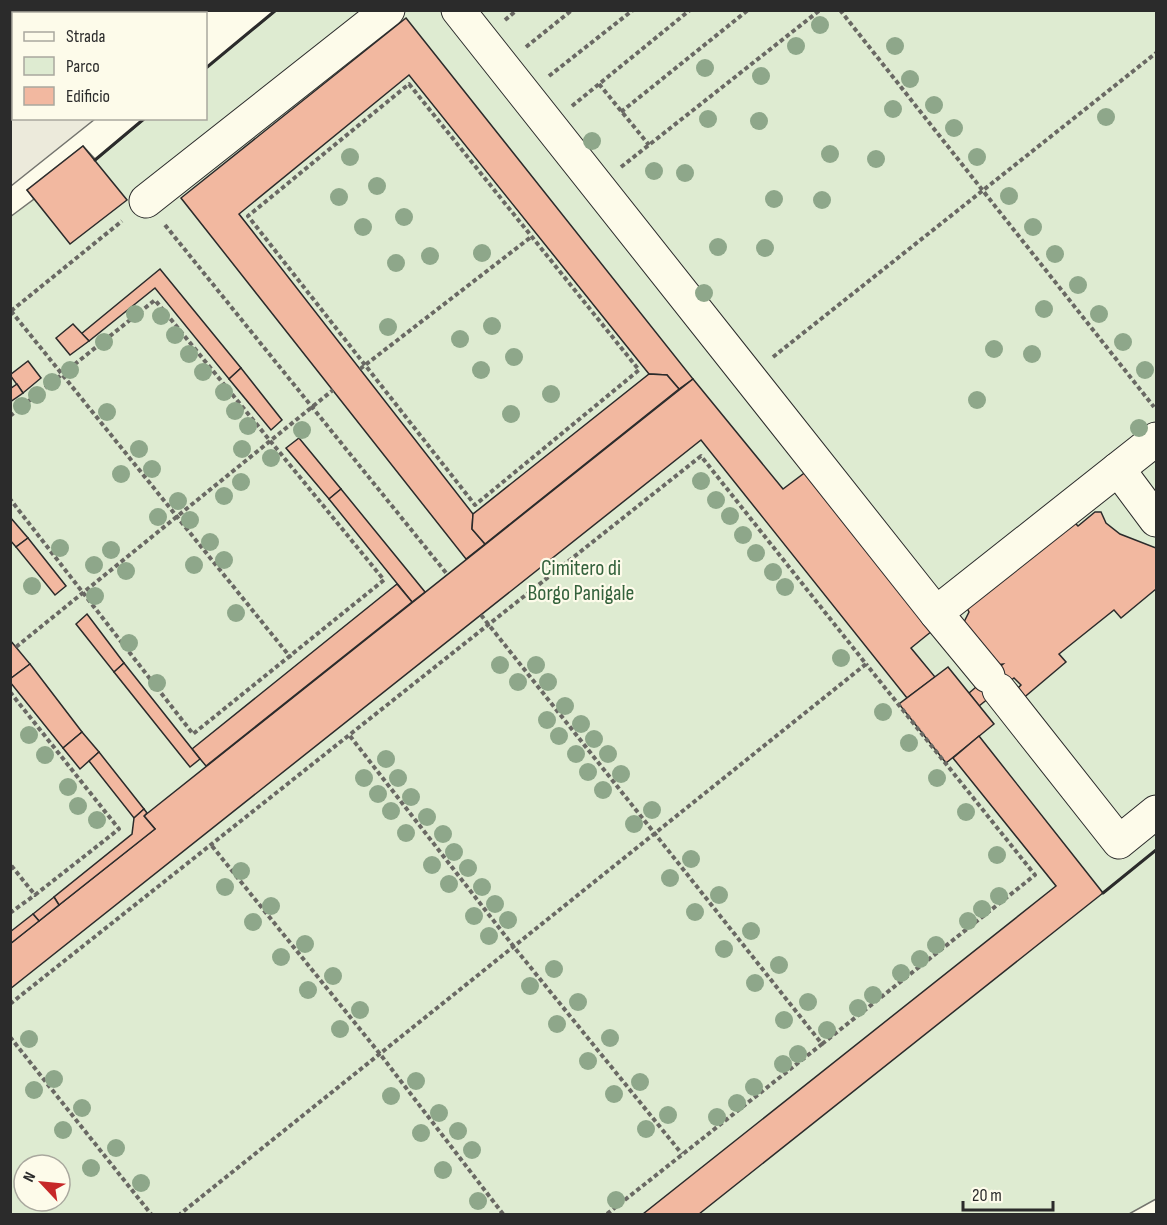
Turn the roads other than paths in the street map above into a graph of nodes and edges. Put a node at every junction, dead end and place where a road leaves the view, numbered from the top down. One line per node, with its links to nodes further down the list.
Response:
1 (388, 10): 3 (lane)
2 (458, 10): 7 (lane)
3 (146, 201)
4 (1156, 439): 5 (lane)
5 (1118, 469): 6 (lane); 7 (lane)
6 (1156, 520)
7 (936, 613): 8 (lane)
8 (1156, 812)

